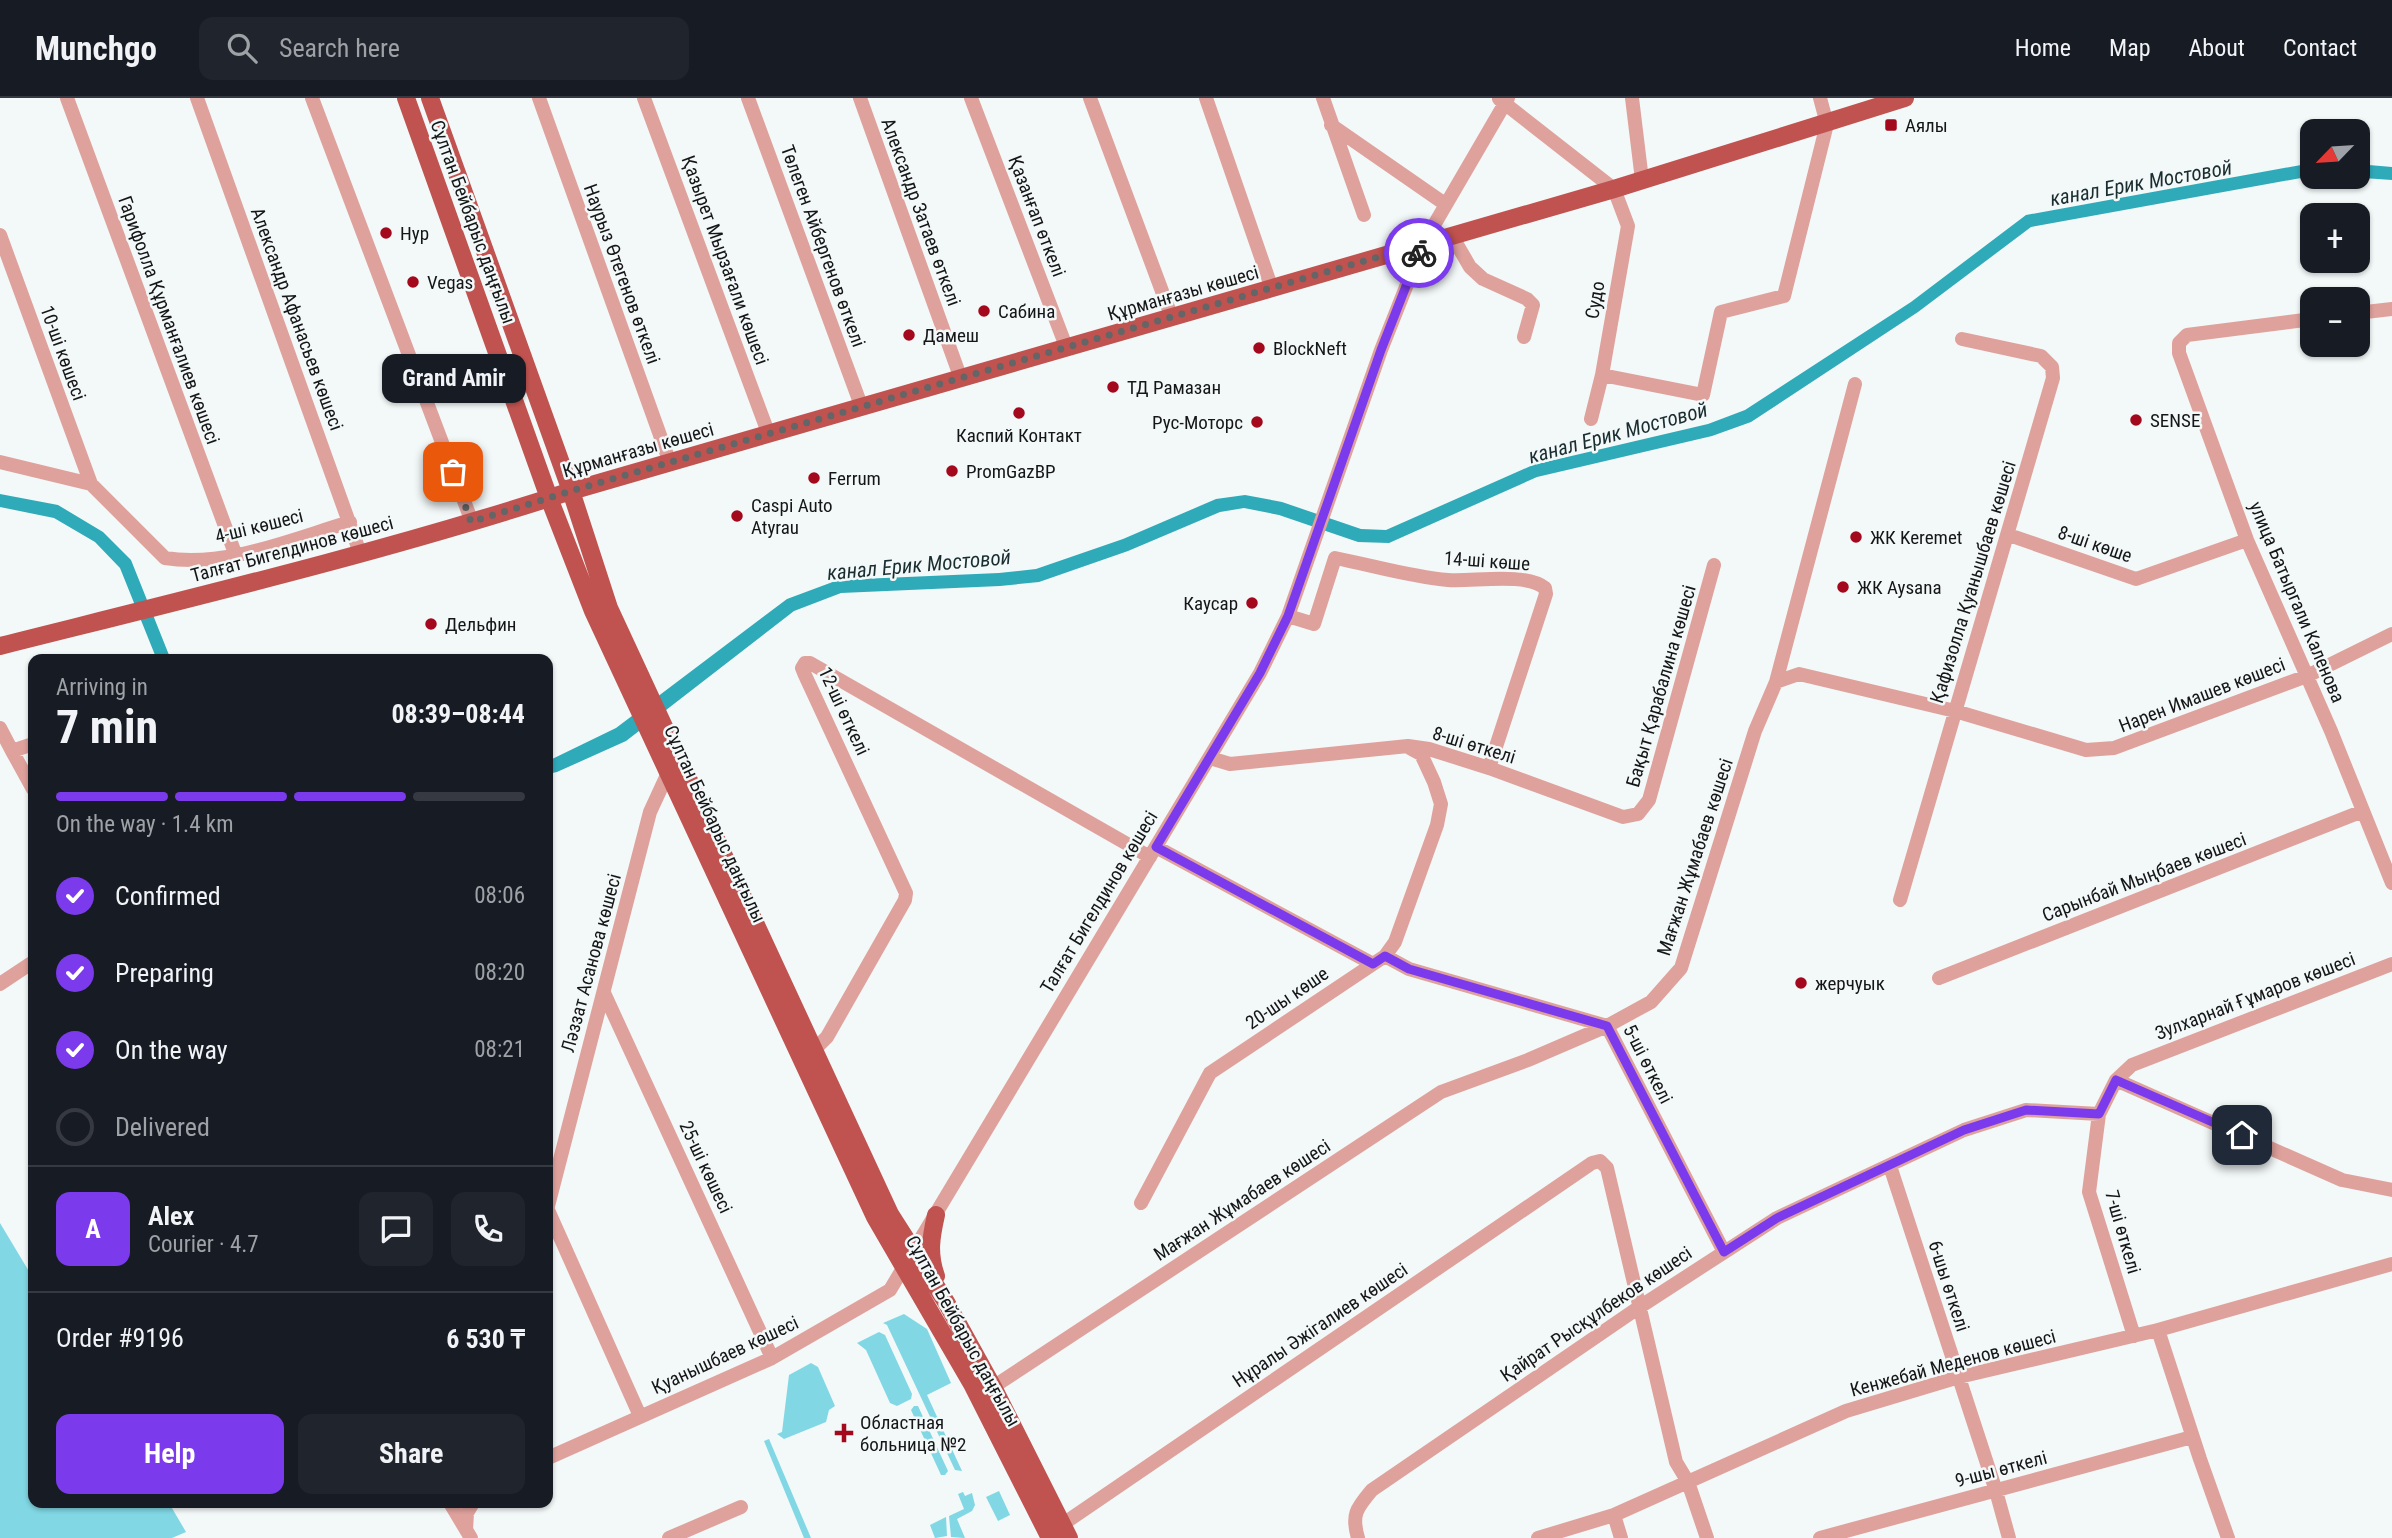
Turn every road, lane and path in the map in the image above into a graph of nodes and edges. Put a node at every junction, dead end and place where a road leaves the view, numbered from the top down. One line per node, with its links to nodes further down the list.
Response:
1 (67, 98): 57 (street, Гарифолла Құрманғалиев көшесі)
2 (197, 98): 50 (street, Александр Афанасьев көшесі)
3 (312, 98): 51 (street)
4 (406, 98): 44 (main road, Сұлтан Бейбарыс даңғылы)
5 (430, 98): 43 (main road, Сұлтан Бейбарыс даңғылы)
6 (539, 98): 42 (street, Наурыз Өтегенов өткелі)
7 (644, 98): 40 (street, Қазырет Мырзағали көшесі)
8 (748, 98): 38 (street, Төлеген Айбергенов өткелі)
9 (860, 98): 36 (street, Александр Затаев өткелі)
10 (971, 98): 34 (street, Қазанғап өткелі)
11 (1090, 98): 30 (street)
12 (1206, 98): 27 (street)
13 (1323, 98): 19 (street)
14 (1632, 98): 20 (street)
15 (1820, 98): 18 (street)
16 (1905, 98): 18 (main road, Құрманғазы көшесі)
17 (1504, 100): 21 (street); 22 (street)
18 (1827, 124): 20 (main road, Құрманғазы көшесі); 35 (street)
19 (1331, 125): 22 (street); 23 (street)
20 (1642, 180): 21 (main road, Құрманғазы көшесі)
21 (1614, 189): 25 (main road, Құрманғазы көшесі); 35 (street, Судо)
22 (1445, 204): 26 (street)
23 (1364, 215)
24 (0, 235): 46 (street, 10-ші көшесі)
25 (1451, 236): 26 (main road, Құрманғазы көшесі); 32 (street)
26 (1423, 244): 27 (main road, Құрманғазы көшесі); 59 (street, Талғат Бигелдинов көшесі)
27 (1272, 289): 30 (main road, Құрманғазы көшесі)
28 (2392, 309): 29 (street)
29 (2370, 312)
30 (1172, 318): 34 (main road, Құрманғазы көшесі)
31 (2300, 321): 55 (street, улица Батыргали Каленова)
32 (1524, 337)
33 (1962, 339): 54 (street, Қафизолла Қуанышбаев көшесi)
34 (1067, 349): 36 (main road, Құрманғазы көшесі)
35 (1602, 374): 39 (street, Судо)
36 (961, 380): 38 (main road, Құрманғазы көшесі)
37 (1855, 384): 63 (street, Мағжан Жұмабаев көшесі)
38 (862, 408): 40 (main road, Құрманғазы көшесі)
39 (1591, 419)
40 (769, 435): 42 (main road, Құрманғазы көшесі)
41 (0, 462): 46 (street)
42 (670, 463): 45 (main road, Құрманғазы көшесі)
43 (562, 466): 45 (main road); 47 (main road, Сұлтан Бейбарыс даңғылы)
44 (543, 479): 48 (main road, Сұлтан Бейбарыс даңғылы); 49 (main road)
45 (599, 483): 47 (main road, Құрманғазы көшесі); 52 (main road)
46 (91, 484): 57 (street, 4-ші көшесі)
47 (571, 491): 48 (main road, Құрманғазы көшесі); 52 (main road, Сұлтан Бейбарыс даңғылы)
48 (550, 498): 49 (main road, Талғат Бигелдинов көшесі); 53 (main road, Сұлтан Бейбарыс даңғылы)
49 (525, 506): 51 (main road, Талғат Бигелдинов көшесі); 53 (main road)
50 (350, 522): 56 (street, Александр Афанасьев көшесі); 57 (street, 4-ші көшесі)
51 (471, 522): 56 (main road, Талғат Бигелдинов көшесі)
52 (582, 524): 85 (main road, Сұлтан Бейбарыс даңғылы)
53 (561, 526): 71 (main road, Сұлтан Бейбарыс даңғылы)
54 (2008, 535): 55 (street, 8-шi көше); 64 (street, Қафизолла Қуанышбаев көшесi)
55 (2247, 540): 62 (street, улица Батыргали Каленова)
56 (360, 553): 61 (main road, Талғат Бигелдинов көшесі)
57 (236, 556)
58 (1714, 565): 74 (street, Бақыт Қарабалина көшесі)
59 (1288, 616): 69 (street, Талғат Бигелдинов көшесі); 70 (street, 14-ші көше)
60 (2392, 634): 62 (street, Нарен Имашев көшесi)
61 (0, 646)
62 (2307, 676): 64 (street, Нарен Имашев көшесi); 73 (street, улица Батыргали Каленова)
63 (1776, 682): 64 (street, Нарен Имашев көшесi); 84 (street, Мағжан Жұмабаев көшесі)
64 (1955, 711): 77 (street, Қафизолла Қуанышбаев көшесi)
65 (0, 728): 68 (street)
66 (28, 746): 68 (street)
67 (1408, 746): 69 (street, 8-ші өткелі); 70 (street, 8-ші өткелі); 78 (street, 20-шы көше)
68 (12, 751): 72 (street)
69 (1210, 758): 75 (street, Талғат Бигелдинов көшесі)
70 (1489, 768): 74 (street, 8-ші өткелі)
71 (668, 773): 83 (street, Ләззат Асанова көшесі); 96 (main road, Сұлтан Бейбарыс даңғылы)
72 (28, 780)
73 (2363, 811): 76 (street, улица Батыргали Каленова); 81 (street, Сарынбай Мыңбаев көшесі)
74 (1638, 814)
75 (1153, 852): 78 (street, 5-ші өткелі); 85 (street, 12-ші өткелі); 93 (street, Талғат Бигелдинов көшесі)
76 (2392, 883)
77 (1900, 900)
78 (1379, 960): 84 (street, 5-ші өткелі); 92 (street, 20-шы көше)
79 (2392, 964): 86 (street, Зулхарнай Ғұмаров көшесі)
80 (28, 965): 82 (street)
81 (1939, 978)
82 (0, 984)
83 (604, 993): 90 (street, Ләззат Асанова көшесі); 102 (street, 25-ші көшесі)
84 (1607, 1026): 95 (street, 5-ші өткелі); 104 (street, Мағжан Жұмабаев көшесі)
85 (813, 1051): 96 (main road, Сұлтан Бейбарыс даңғылы)
86 (2132, 1065): 87 (street, 7-ші өткелі)
87 (2116, 1080): 88 (street, 7-ші өткелі); 91 (street)
88 (2099, 1114): 89 (street, Қайрат Рысқұлбеков көшесі); 101 (street, 7-ші өткелі)
89 (1890, 1166): 95 (street, Қайрат Рысқұлбеков көшесі); 103 (street, 6-шы өткелі)
90 (553, 1189)
91 (2392, 1190)
92 (1141, 1203)
93 (936, 1215): 96 (street, Талғат Бигелдинов көшесі); 98 (main road)
94 (553, 1219): 105 (street)
95 (1724, 1252): 99 (street, Қайрат Рысқұлбеков көшесі)
96 (909, 1260): 98 (main road, Сұлтан Бейбарыс даңғылы); 102 (street, Қуанышбаев көшесі); 117 (main road, Сұлтан Бейбарыс даңғылы)
97 (2392, 1264): 100 (street, Кенжебай Меденов көшесі)
98 (946, 1302): 104 (main road, Сұлтан Бейбарыс даңғылы)
99 (1638, 1308): 108 (street); 114 (street, Нұралы Әжiгалиев көшесi); 118 (street, Қайрат Рысқұлбеков көшесі)
100 (2158, 1331): 101 (street, Кенжебай Меденов көшесі); 106 (street)
101 (2134, 1336): 103 (street, Кенжебай Меденов көшесі)
102 (772, 1357): 105 (street, Қуанышбаев көшесі)
103 (1959, 1377): 108 (street, Кенжебай Меденов көшесі); 109 (street, 6-шы өткелі)
104 (993, 1387): 114 (main road, Сұлтан Бейбарыс даңғылы)
105 (640, 1416): 107 (street, Қуанышбаев көшесі)
106 (2192, 1437): 109 (street, 9-шы өткелі); 124 (street)
107 (553, 1456)
108 (1688, 1482): 113 (street, Кенжебай Меденов көшесі); 121 (street)
109 (1996, 1491): 122 (street, 9-шы өткелі); 123 (street, 6-шы өткелі)
110 (741, 1507): 116 (street)
111 (453, 1508): 115 (street)
112 (470, 1508): 115 (street)
113 (1614, 1515): 119 (street, Кенжебай Меденов көшесі); 120 (street)
114 (1066, 1531)
115 (469, 1534)
116 (669, 1538)
117 (1050, 1538)
118 (1358, 1538)
119 (1538, 1538)
120 (1621, 1538)
121 (1707, 1538)
122 (1820, 1538)
123 (2009, 1538)
124 (2228, 1538)

